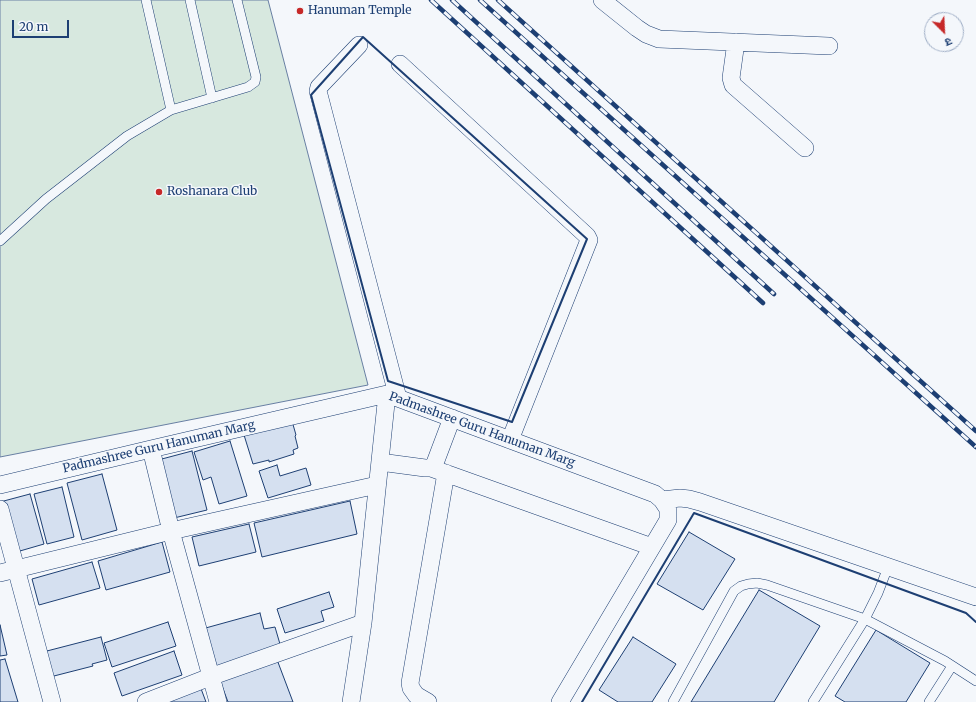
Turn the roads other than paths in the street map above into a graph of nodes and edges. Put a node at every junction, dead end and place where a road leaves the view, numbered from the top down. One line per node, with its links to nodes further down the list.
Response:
1 (146, 0): 10 (lane)
2 (190, 0): 9 (lane)
3 (237, 0): 9 (lane)
4 (602, 0): 5 (street)
5 (736, 42): 7 (street); 11 (street)
6 (359, 46): 13 (street)
7 (829, 46)
8 (400, 64): 15 (street)
9 (212, 98): 10 (lane)
10 (171, 110): 12 (lane)
11 (805, 148)
12 (0, 241)
13 (392, 396): 14 (street, Padmashree Guru Hanuman Marg); 16 (street, Padmashree Guru Hanuman Marg); 17 (street)
14 (452, 418): 15 (street, Padmashree Guru Hanuman Marg); 18 (street)
15 (510, 440): 21 (street, Padmashree Guru Hanuman Marg)
16 (150, 449): 19 (street, Padmashree Guru Hanuman Marg); 23 (street)
17 (380, 462): 18 (street); 20 (street)
18 (438, 471): 24 (street); 38 (street)
19 (0, 485)
20 (377, 485): 23 (street); 30 (street)
21 (662, 500): 24 (street); 25 (street)
22 (0, 509): 26 (street)
23 (171, 531): 26 (street); 32 (street)
24 (652, 547): 39 (street)
25 (888, 567): 28 (street); 29 (lane)
26 (17, 569): 27 (street); 34 (street)
27 (0, 573)
28 (976, 597)
29 (865, 620): 31 (lane); 40 (lane); 41 (lane)
30 (362, 623): 32 (street); 37 (street)
31 (952, 666): 33 (lane); 42 (lane)
32 (210, 677): 35 (street); 36 (street)
33 (976, 681)
34 (52, 702)
35 (146, 702)
36 (218, 702)
37 (351, 702)
38 (428, 702)
39 (560, 702)
40 (673, 702)
41 (813, 702)
42 (929, 702)

